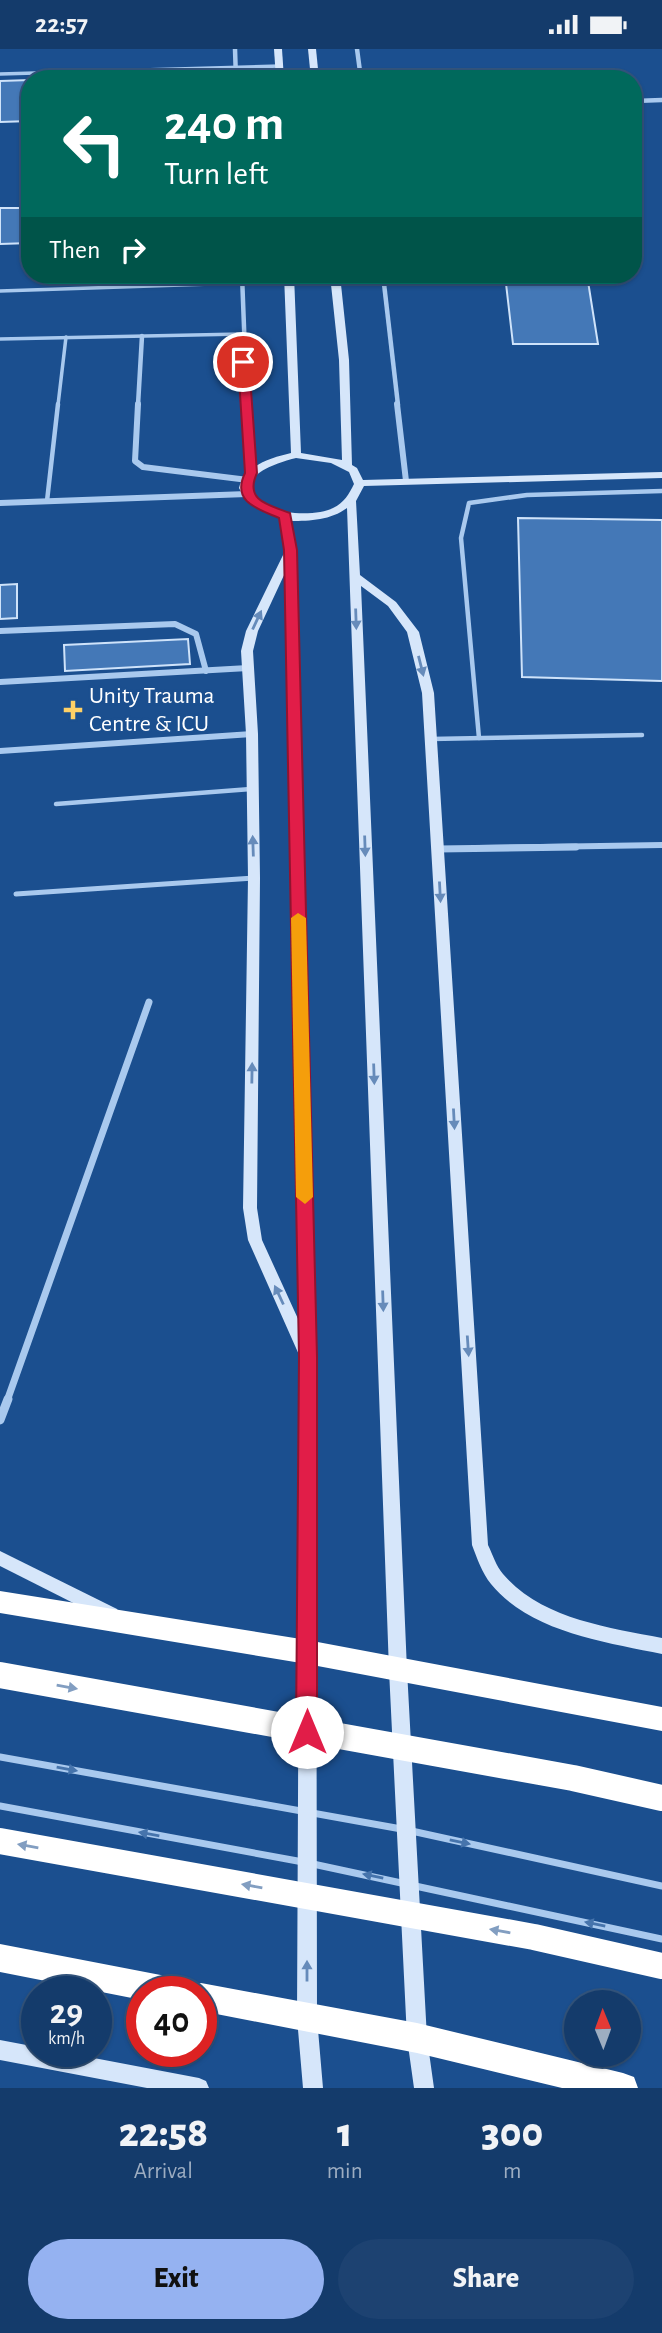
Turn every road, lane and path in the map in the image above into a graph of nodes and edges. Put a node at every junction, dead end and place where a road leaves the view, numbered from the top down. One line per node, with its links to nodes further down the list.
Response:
1 (235, 49): 6 (street)
2 (278, 49): 5 (street)
3 (312, 49): 9 (street)
4 (357, 49): 10 (street)
5 (280, 65): 6 (lane); 8 (street)
6 (236, 68): 7 (lane)
7 (157, 70)
8 (280, 70)
9 (314, 70)
10 (360, 70)
11 (21, 73): 12 (lane)
12 (0, 74)
13 (662, 100): 14 (street)
14 (642, 101)
15 (212, 284): 20 (lane)
16 (242, 284): 21 (street)
17 (289, 284): 25 (street)
18 (336, 284): 26 (street)
19 (384, 284): 29 (street)
20 (0, 291)
21 (242, 334): 22 (lane); 28 (street)
22 (142, 336): 23 (lane); 28 (street)
23 (66, 337): 24 (lane); 33 (lane)
24 (0, 339)
25 (296, 455): 26 (street); 28 (street)
26 (347, 465): 30 (street)
27 (662, 475): 29 (street)
28 (249, 476): 32 (street)
29 (406, 481): 30 (street)
30 (360, 482): 34 (street)
31 (662, 491): 45 (lane)
32 (247, 494): 33 (street); 36 (street)
33 (47, 501): 35 (street)
34 (352, 502): 36 (street); 38 (street)
35 (0, 503)
36 (285, 516): 37 (street)
37 (290, 550): 40 (street, one-way to 37); 55 (street)
38 (354, 575): 46 (street, one-way to 46); 62 (street, one-way to 62)
39 (0, 631): 41 (street)
40 (248, 668): 41 (street); 43 (street)
41 (206, 671): 42 (street)
42 (0, 682)
43 (252, 734): 47 (street); 48 (street)
44 (642, 735): 45 (lane)
45 (479, 738): 46 (lane)
46 (431, 739): 51 (street)
47 (0, 751)
48 (252, 789): 49 (lane); 52 (street, one-way to 48)
49 (55, 804)
50 (662, 845): 51 (street)
51 (438, 849): 60 (street, one-way to 60)
52 (254, 878): 53 (lane); 55 (street, one-way to 52)
53 (16, 894)
54 (149, 1002): 56 (street)
55 (308, 1357): 61 (street)
56 (0, 1420)
57 (0, 1558): 59 (street)
58 (0, 1601): 59 (highway)
59 (128, 1623): 61 (highway)
60 (662, 1646)
61 (307, 1652): 62 (highway); 68 (street)
62 (398, 1670): 64 (highway); 69 (street)
63 (0, 1675): 66 (highway, one-way to 66, bridge)
64 (662, 1719)
65 (0, 1757): 68 (lane, one-way to 68)
66 (662, 1798)
67 (0, 1807): 71 (lane, one-way to 67)
68 (307, 1813): 69 (lane); 71 (street)
69 (407, 1830): 72 (street); 73 (lane, one-way to 73)
70 (0, 1840): 76 (highway, one-way to 70, bridge)
71 (307, 1863): 72 (lane, one-way to 71); 79 (street, one-way to 71)
72 (409, 1884): 74 (lane, one-way to 72); 80 (street)
73 (662, 1885)
74 (662, 1939)
75 (0, 1958): 77 (highway)
76 (662, 1966)
77 (126, 1982)
78 (217, 2000): 79 (highway)
79 (307, 2018): 80 (highway); 83 (street)
80 (417, 2038): 84 (street); 85 (highway)
81 (0, 2050): 82 (street)
82 (200, 2088)
83 (313, 2088)
84 (424, 2088)
85 (623, 2088)

